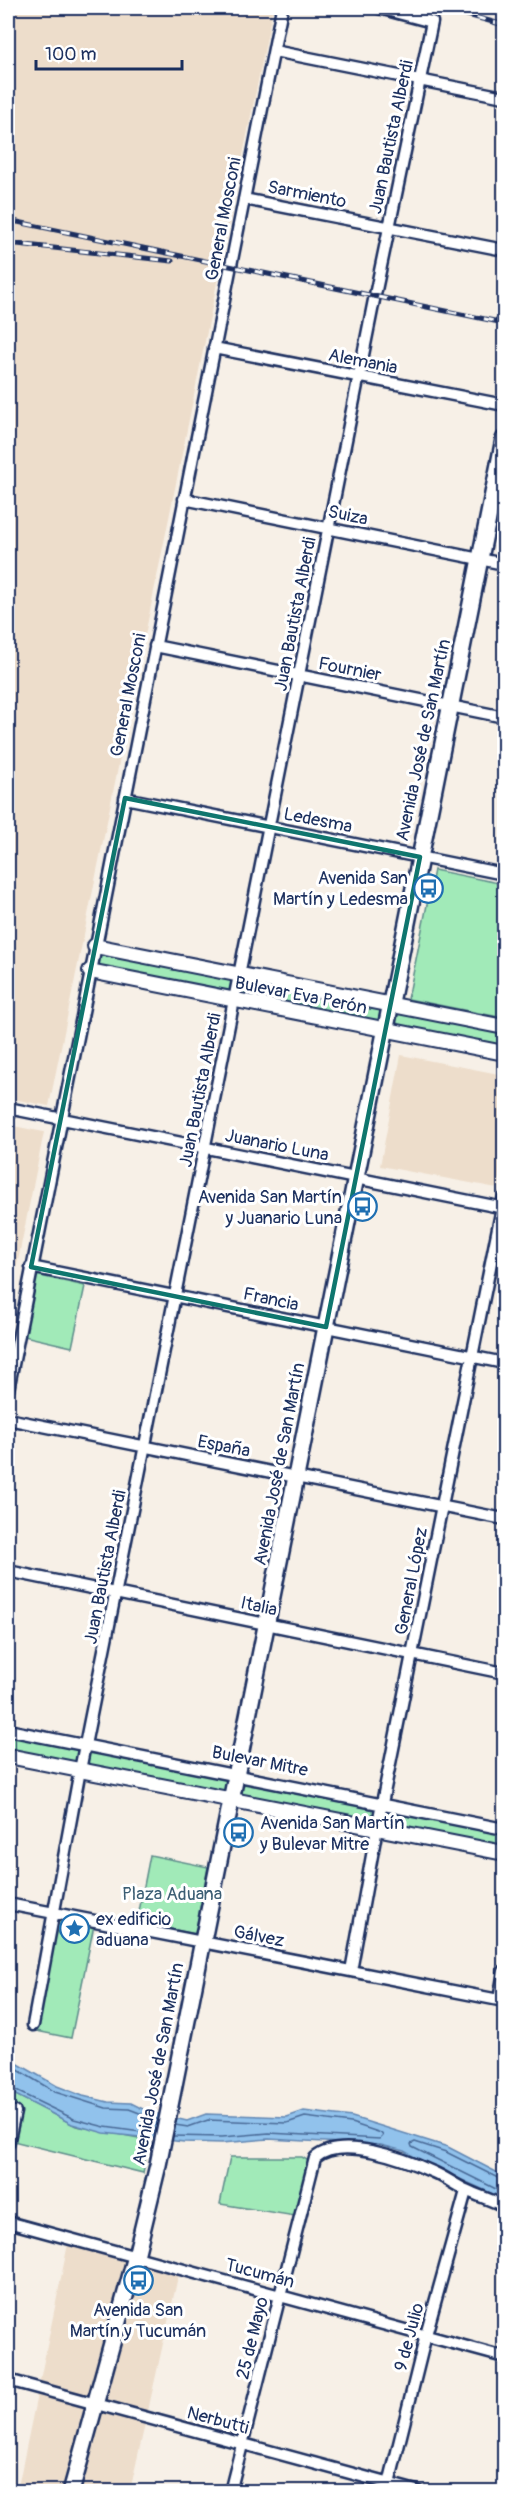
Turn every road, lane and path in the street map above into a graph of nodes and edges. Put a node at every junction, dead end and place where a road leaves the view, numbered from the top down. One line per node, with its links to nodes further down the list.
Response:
1 (282, 8): 3 (street, General Mosconi)
2 (379, 8): 4 (street, Juan Bautista Alberdi)
3 (274, 51): 4 (street); 6 (street, General Mosconi)
4 (420, 80): 5 (street); 7 (street, Juan Bautista Alberdi)
5 (504, 97)
6 (244, 199): 7 (street, Sarmiento); 9 (street, General Mosconi)
7 (389, 227): 8 (street, Sarmiento); 10 (street, Juan Bautista Alberdi)
8 (504, 250)
9 (214, 348): 10 (street, Alemania); 13 (street, General Mosconi)
10 (359, 377): 11 (street, Alemania); 14 (street, Juan Bautista Alberdi)
11 (504, 405)
12 (504, 439): 15 (main road, Avenida José de San Martín)
13 (184, 499): 14 (street, Suiza); 17 (street, General Mosconi)
14 (328, 528): 15 (street, Suiza); 18 (street, Juan Bautista Alberdi)
15 (480, 559): 16 (street, Suiza); 19 (main road, Avenida José de San Martín)
16 (504, 564)
17 (155, 646): 18 (street, Fournier); 21 (street, General Mosconi)
18 (299, 676): 19 (street, Fournier); 22 (street, Juan Bautista Alberdi)
19 (450, 706): 20 (street, Fournier); 23 (main road, Avenida José de San Martín)
20 (504, 717)
21 (124, 798): 22 (street, Ledesma); 25 (street, General Mosconi)
22 (269, 827): 23 (street, Ledesma); 27 (street, Juan Bautista Alberdi)
23 (420, 857): 24 (street, Ledesma); 29 (main road, Avenida José de San Martín)
24 (504, 874)
25 (95, 946): 26 (street, General Mosconi); 27 (street, Bulevar Eva Perón)
26 (90, 971): 28 (street, Bulevar Eva Perón); 34 (street, General Mosconi)
27 (240, 975): 28 (street, Juan Bautista Alberdi); 29 (street, Bulevar Eva Perón)
28 (234, 1000): 31 (street, Bulevar Eva Perón); 35 (street, Juan Bautista Alberdi)
29 (390, 1004): 30 (street, Bulevar Eva Perón); 31 (main road, Avenida José de San Martín)
30 (504, 1027)
31 (385, 1030): 32 (street, Bulevar Eva Perón); 36 (main road, Avenida José de San Martín)
32 (504, 1053)
33 (8, 1108): 34 (street, Juanario Luna)
34 (60, 1119): 35 (street, Juanario Luna); 38 (street, General Mosconi)
35 (206, 1148): 36 (street, Juanario Luna); 39 (street, Juan Bautista Alberdi)
36 (356, 1178): 37 (street, Juanario Luna); 40 (main road, Avenida José de San Martín)
37 (504, 1205): 41 (street, General López)
38 (31, 1267): 39 (street, Francia); 43 (street, General Mosconi)
39 (176, 1296): 40 (street, Francia); 45 (street, Juan Bautista Alberdi)
40 (326, 1327): 41 (street, Francia); 46 (main road, Avenida José de San Martín)
41 (473, 1356): 42 (street, Francia); 47 (street, General López)
42 (504, 1363)
43 (8, 1390)
44 (8, 1419): 45 (street, España)
45 (145, 1447): 46 (street, España); 50 (street, Juan Bautista Alberdi)
46 (296, 1478): 47 (street, España); 51 (main road, Avenida José de San Martín)
47 (442, 1507): 48 (street, España); 52 (street, General López)
48 (504, 1519)
49 (8, 1571): 50 (street, Italia)
50 (117, 1594): 51 (street, Italia); 55 (street, Juan Bautista Alberdi)
51 (267, 1624): 52 (street, Italia); 58 (main road, Avenida José de San Martín)
52 (413, 1654): 53 (street, Italia); 60 (street, General López)
53 (504, 1673)
54 (8, 1730): 55 (street, Bulevar Mitre)
55 (85, 1747): 57 (street, Juan Bautista Alberdi); 58 (street, Bulevar Mitre)
56 (8, 1756): 57 (street)
57 (80, 1770): 59 (street); 65 (street, Juan Bautista Alberdi)
58 (236, 1774): 59 (main road, Avenida José de San Martín); 60 (street, Bulevar Mitre)
59 (231, 1800): 61 (street); 66 (main road, Avenida José de San Martín)
60 (383, 1805): 61 (street, General López); 62 (street, Bulevar Mitre)
61 (377, 1828): 63 (street); 67 (street, General López)
62 (504, 1829)
63 (504, 1853)
64 (8, 1904): 65 (street, Gálvez)
65 (54, 1913): 66 (street, Gálvez); 70 (street, Juan Bautista Alberdi)
66 (203, 1942): 67 (street, Gálvez); 76 (main road, Avenida José de San Martín)
67 (351, 1971): 69 (street, Gálvez)
68 (504, 1971): 69 (street)
69 (502, 2001)
70 (33, 2025)
71 (15, 2112): 72 (street)
72 (8, 2144)
73 (466, 2191): 74 (street); 77 (street, 25 de Mayo); 78 (street, 9 de Julio)
74 (504, 2206)
75 (8, 2222): 76 (street, Tucumán)
76 (136, 2256): 77 (street, Tucumán); 81 (main road, Avenida José de San Martín)
77 (280, 2295): 78 (street, Tucumán); 82 (street, 25 de Mayo)
78 (426, 2335): 79 (street, Tucumán); 83 (street, 9 de Julio)
79 (504, 2357)
80 (8, 2380): 81 (street, Nerbutti)
81 (94, 2403): 82 (street, Nerbutti); 84 (main road, Avenida José de San Martín)
82 (243, 2443): 83 (street, Nerbutti); 85 (street, 25 de Mayo)
83 (388, 2487): 86 (street, Nerbutti)
84 (71, 2492)
85 (230, 2492)
86 (420, 2492)

